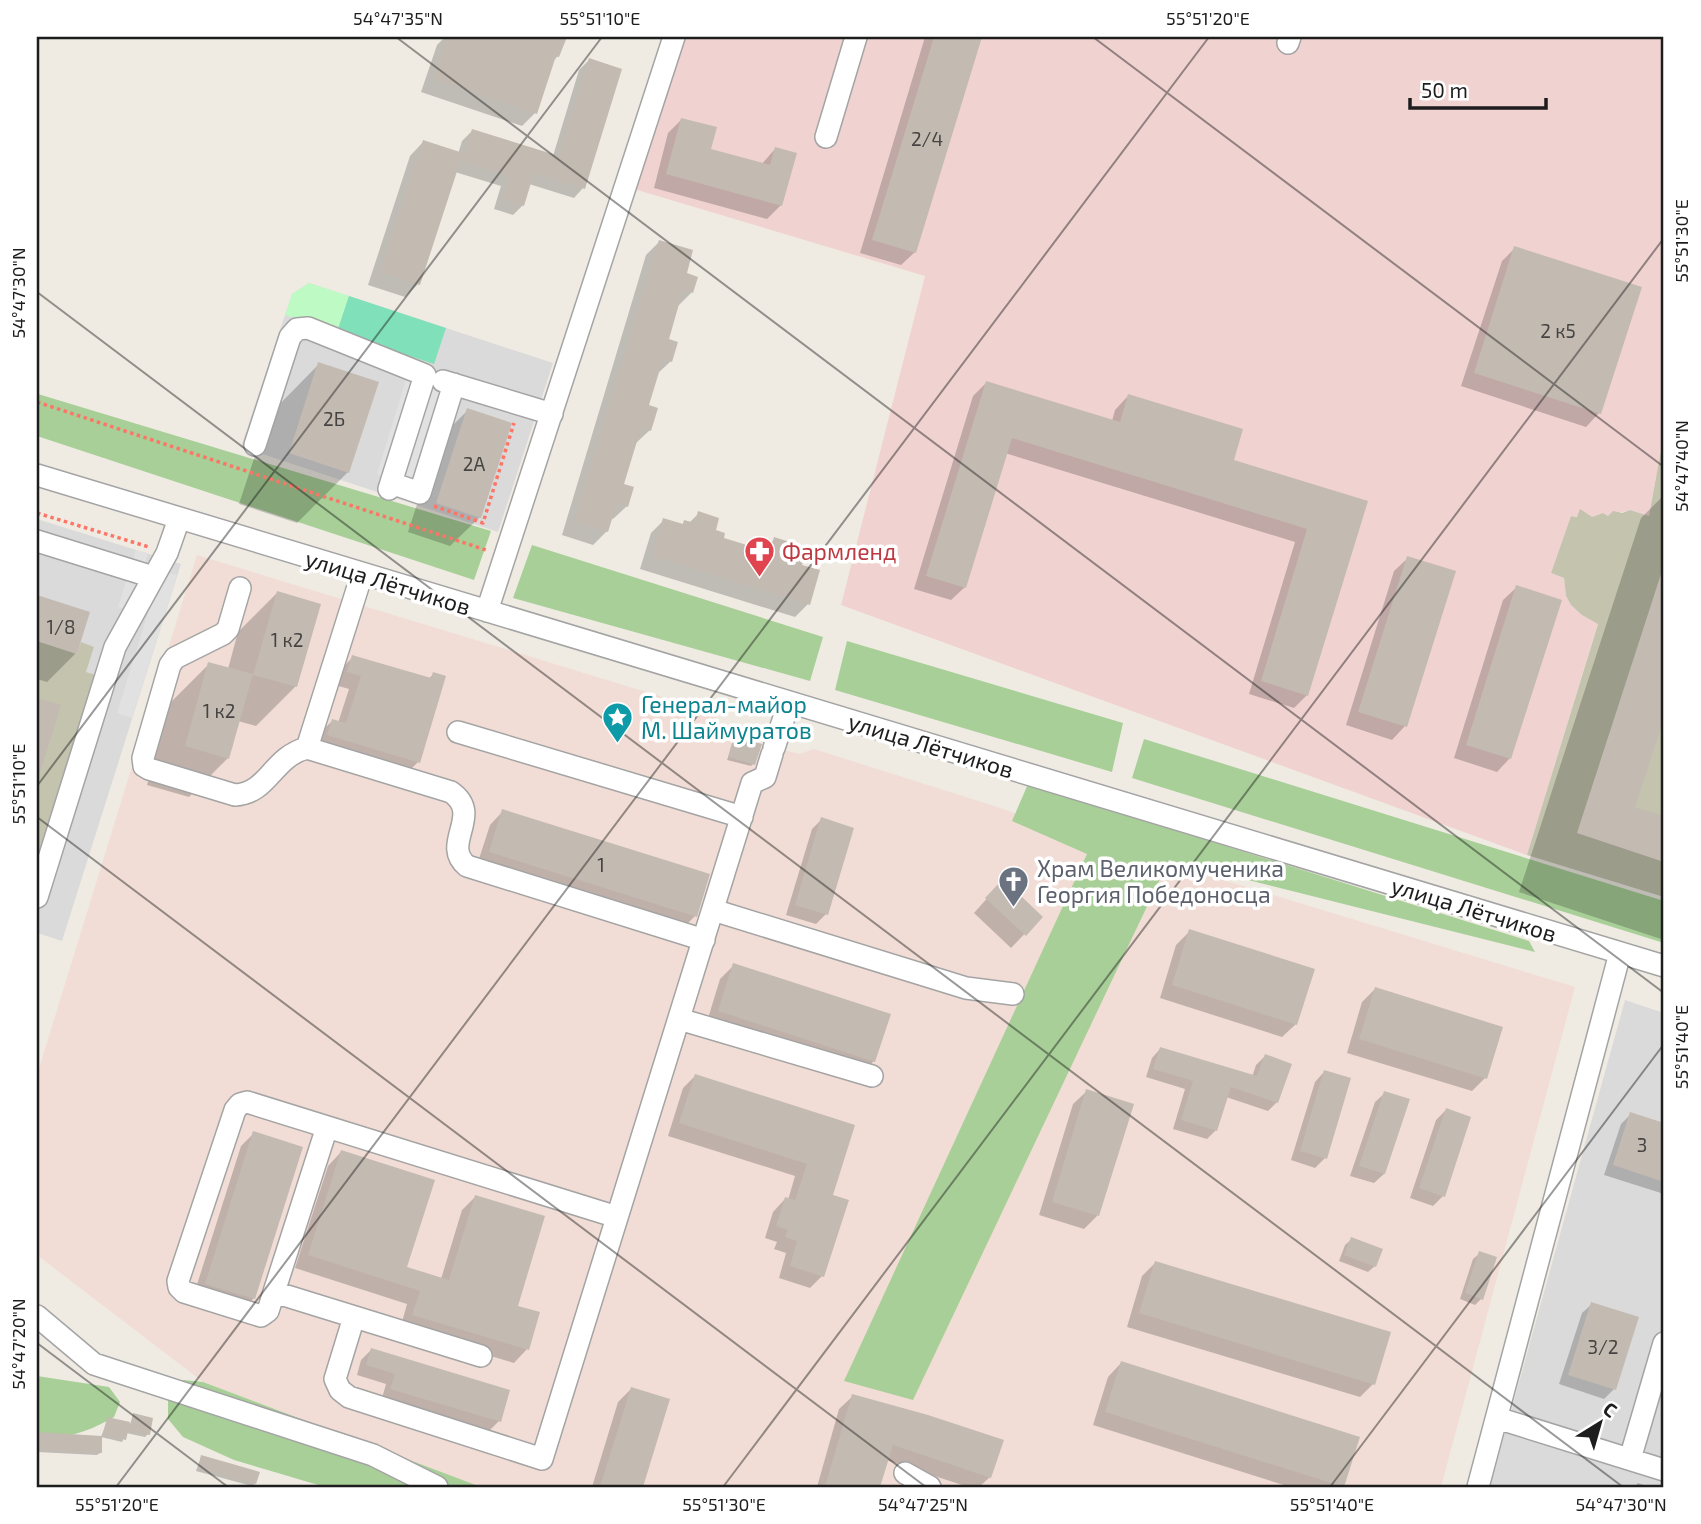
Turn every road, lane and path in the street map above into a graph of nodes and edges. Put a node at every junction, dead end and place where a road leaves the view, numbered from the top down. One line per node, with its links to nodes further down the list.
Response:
1 (674, 37): 7 (street)
2 (856, 37): 3 (street)
3 (826, 137)
4 (425, 375): 5 (street); 9 (street); 11 (street)
5 (454, 384): 7 (street); 11 (street)
6 (37, 402): 16 (path)
7 (552, 414): 16 (street)
8 (516, 416): 11 (path)
9 (255, 444)
10 (37, 475): 13 (street, улица Лётчиков)
11 (420, 493)
12 (37, 513): 15 (path)
13 (179, 519): 15 (street); 17 (street, улица Лётчиков)
14 (37, 541): 18 (street)
15 (167, 553): 18 (street)
16 (505, 556): 20 (street)
17 (362, 574): 20 (street, улица Лётчиков); 23 (street)
18 (153, 577): 25 (street)
19 (240, 588): 23 (street)
20 (487, 611): 21 (street, улица Лётчиков)
21 (789, 702): 24 (street); 28 (street, улица Лётчиков)
22 (458, 732): 24 (street)
23 (307, 748): 27 (street)
24 (742, 817): 26 (street)
25 (37, 897)
26 (713, 911): 27 (street); 30 (street)
27 (704, 940): 31 (street)
28 (1620, 953): 29 (street, улица Лётчиков); 40 (street)
29 (1664, 966)
30 (1013, 994)
31 (679, 1019): 32 (street); 34 (street)
32 (872, 1076)
33 (327, 1127): 34 (street); 35 (street); 35 (street)
34 (617, 1217): 37 (street)
35 (274, 1292): 37 (street)
36 (37, 1316): 44 (street)
37 (354, 1317): 39 (street)
38 (1664, 1343): 41 (street)
39 (481, 1356)
40 (1497, 1418): 41 (street); 46 (street)
41 (1630, 1459): 42 (street)
42 (1664, 1470)
43 (905, 1473): 45 (street)
44 (437, 1487)
45 (930, 1487)
46 (1478, 1487)

